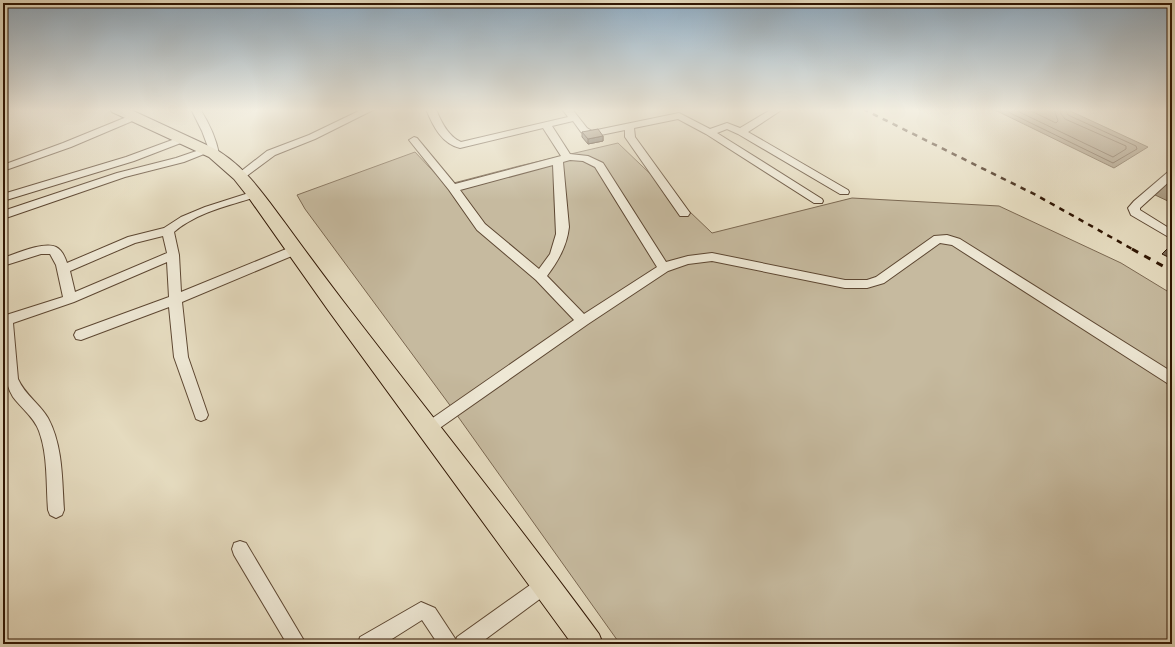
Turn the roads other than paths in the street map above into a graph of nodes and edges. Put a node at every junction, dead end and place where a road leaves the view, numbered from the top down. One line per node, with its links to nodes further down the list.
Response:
1 (78, 139): 14 (street)
2 (183, 139): 12 (main road); 20 (street)
3 (211, 139): 12 (street)
4 (306, 139): 16 (street)
5 (450, 139): 6 (street)
6 (485, 139)
7 (553, 139): 13 (street)
8 (632, 139): 22 (street)
9 (720, 139): 21 (street)
10 (753, 139): 18 (street)
11 (414, 140): 17 (street)
12 (210, 152): 16 (main road); 23 (street)
13 (563, 159): 17 (street); 29 (street); 31 (street)
14 (3, 168)
15 (1172, 174): 25 (street)
16 (240, 176): 19 (main road)
17 (453, 188): 31 (street)
18 (844, 192)
19 (255, 194): 24 (street); 26 (main road)
20 (3, 198)
21 (818, 201)
22 (684, 213)
23 (3, 215)
24 (168, 231): 27 (street); 30 (street)
25 (1172, 234)
26 (295, 250): 33 (street); 39 (main road)
27 (173, 255): 32 (street); 33 (street)
28 (3, 262): 30 (street)
29 (664, 268): 35 (street); 37 (street)
30 (63, 269): 32 (street)
31 (540, 277): 35 (street)
32 (70, 299): 34 (street)
33 (175, 300): 36 (street); 38 (street)
34 (5, 320): 40 (street)
35 (583, 320): 39 (street)
36 (81, 335)
37 (1172, 379)
38 (201, 415)
39 (429, 428): 42 (main road)
40 (56, 510)
41 (240, 549): 43 (street)
42 (546, 584): 46 (street); 47 (main road)
43 (297, 644)
44 (367, 644): 45 (street)
45 (448, 644)
46 (464, 644)
47 (589, 644)

